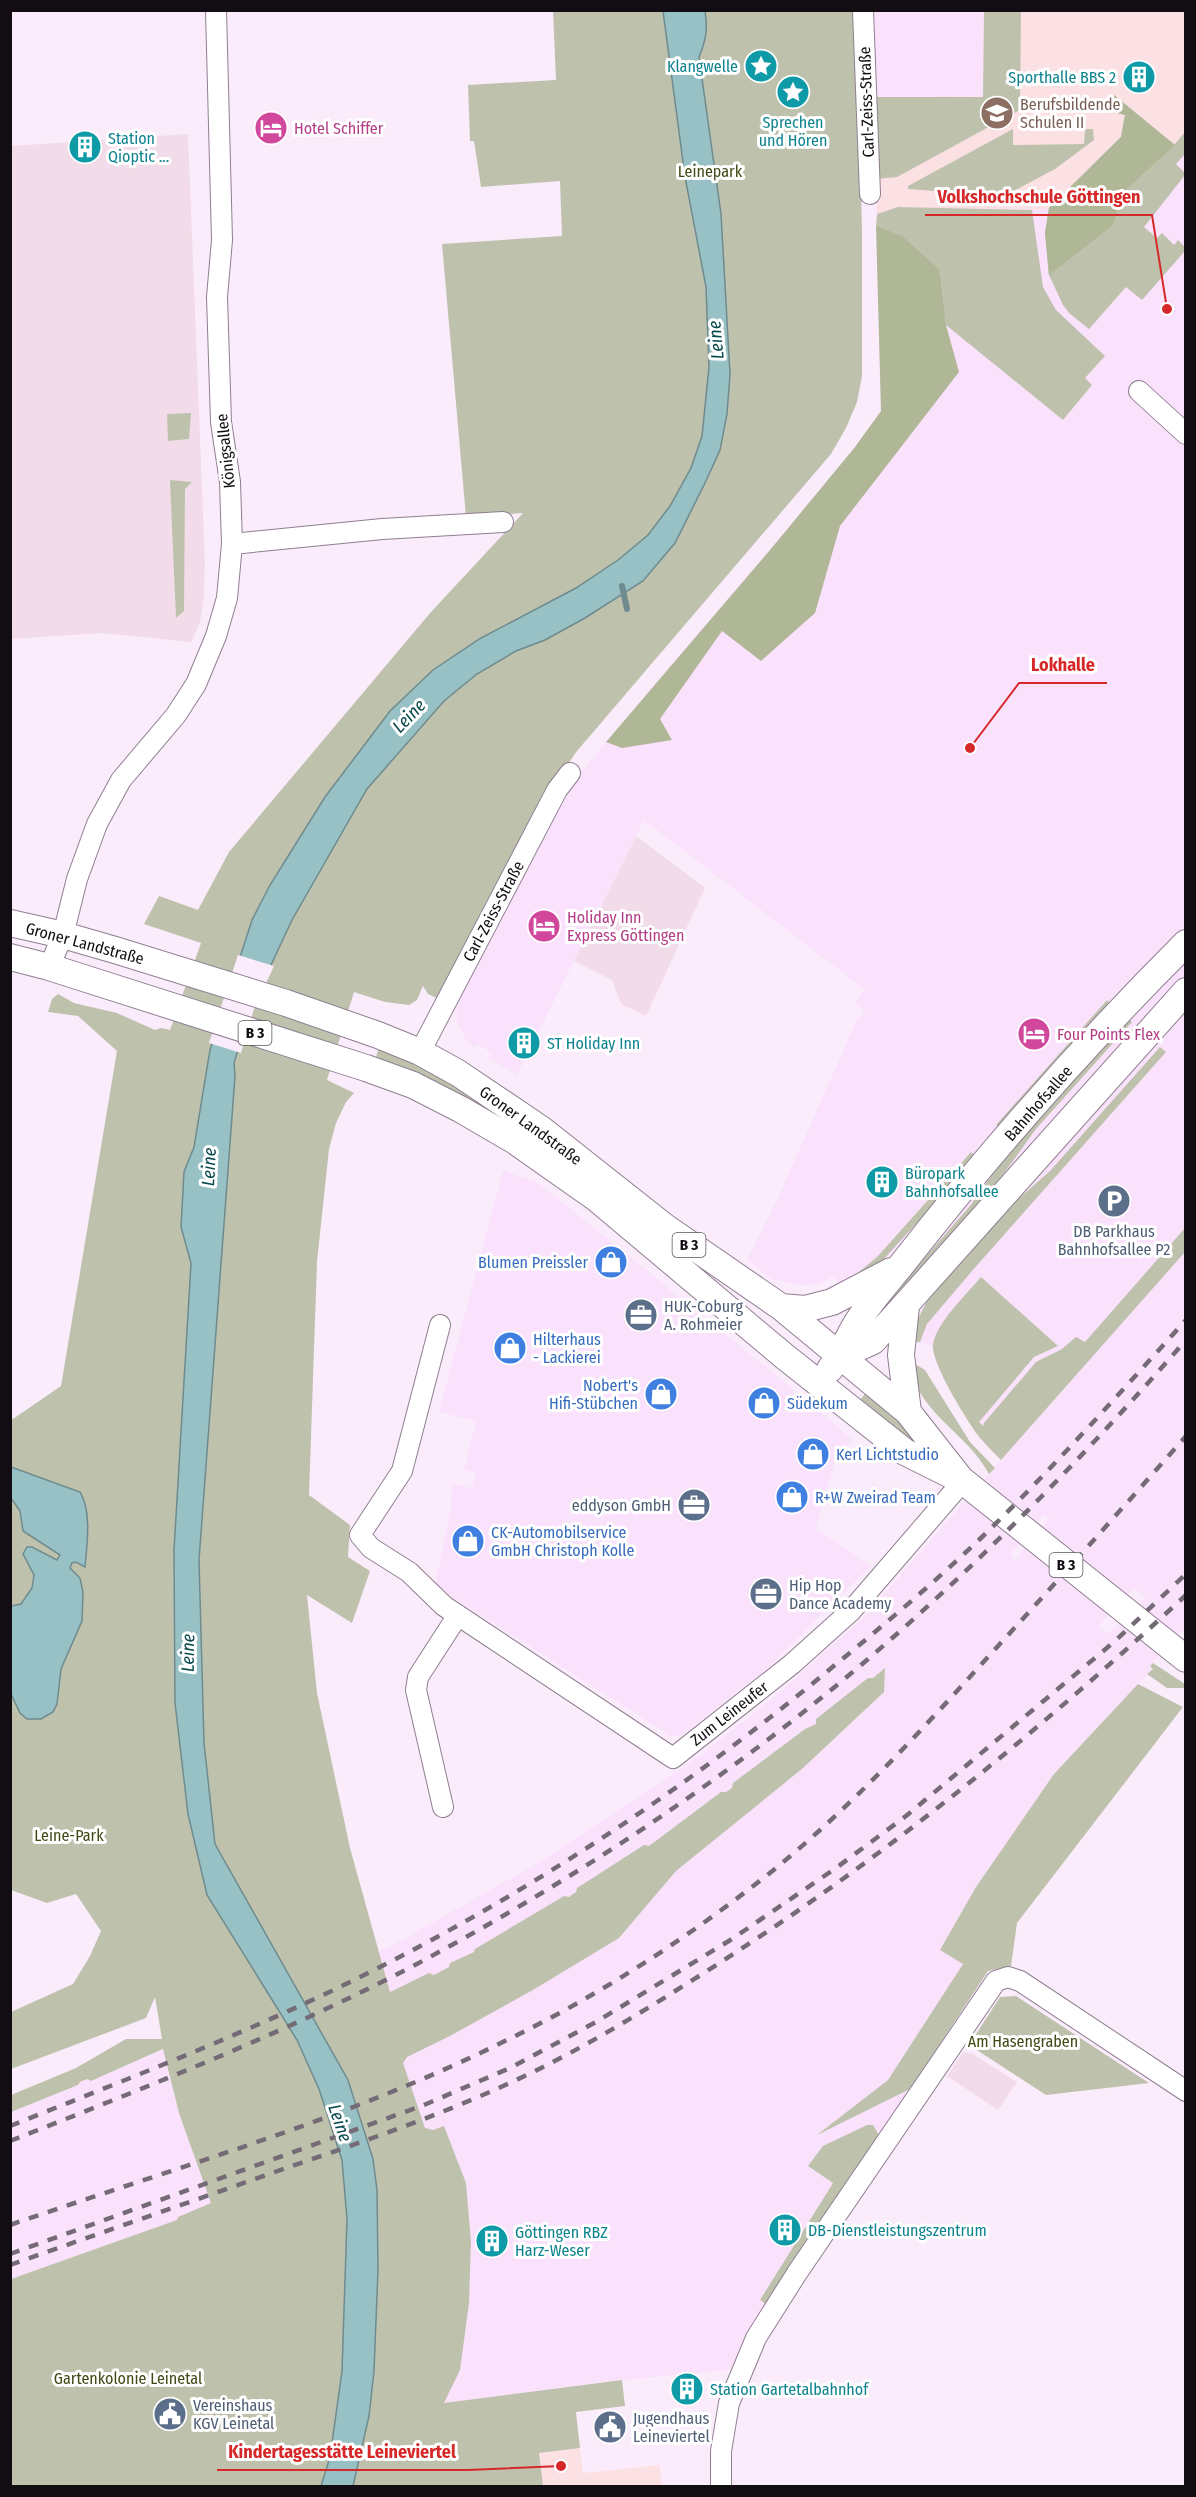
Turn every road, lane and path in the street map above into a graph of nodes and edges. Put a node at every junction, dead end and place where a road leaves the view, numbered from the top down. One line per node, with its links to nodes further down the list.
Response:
1 (216, 10): 7 (street, Königsallee)
2 (862, 10): 3 (street, Carl-Zeiss-Straße)
3 (870, 194)
4 (1139, 391): 5 (street)
5 (1185, 434)
6 (503, 522): 7 (street)
7 (232, 544): 10 (street, Königsallee)
8 (570, 773): 16 (street, Carl-Zeiss-Straße)
9 (10, 923): 10 (main road, Groner Landstraße / B 3)
10 (63, 935): 13 (street, Königsallee); 16 (main road, Groner Landstraße / B 3)
11 (1185, 943): 14 (main road, Bahnhofsallee)
12 (10, 957): 13 (main road, Groner Landstraße / B 3)
13 (49, 967): 22 (main road, Groner Landstraße / B 3)
14 (1157, 972): 15 (main road, Bahnhofsallee); 17 (main road, Bahnhofsallee)
15 (1183, 994): 18 (main road, Bahnhofsallee)
16 (420, 1052): 19 (main road, Groner Landstraße / B 3)
17 (899, 1267): 19 (main road); 21 (main road, Bahnhofsallee)
18 (906, 1306): 21 (main road, Bahnhofsallee); 23 (main road)
19 (781, 1307): 21 (main road, Groner Landstraße / B 3)
20 (440, 1325): 25 (street, Zum Leineufer)
21 (841, 1356): 22 (main road, Bahnhofsallee); 23 (main road, Groner Landstraße / B 3)
22 (819, 1384): 24 (main road, Groner Landstraße / B 3)
23 (908, 1412): 24 (main road, Groner Landstraße / B 3)
24 (963, 1482): 25 (street, Zum Leineufer); 26 (main road, Groner Landstraße / B 3)
25 (458, 1615): 27 (street)
26 (1185, 1659)
27 (443, 1807)
28 (1185, 2091): 29 (street)
29 (721, 2487)

